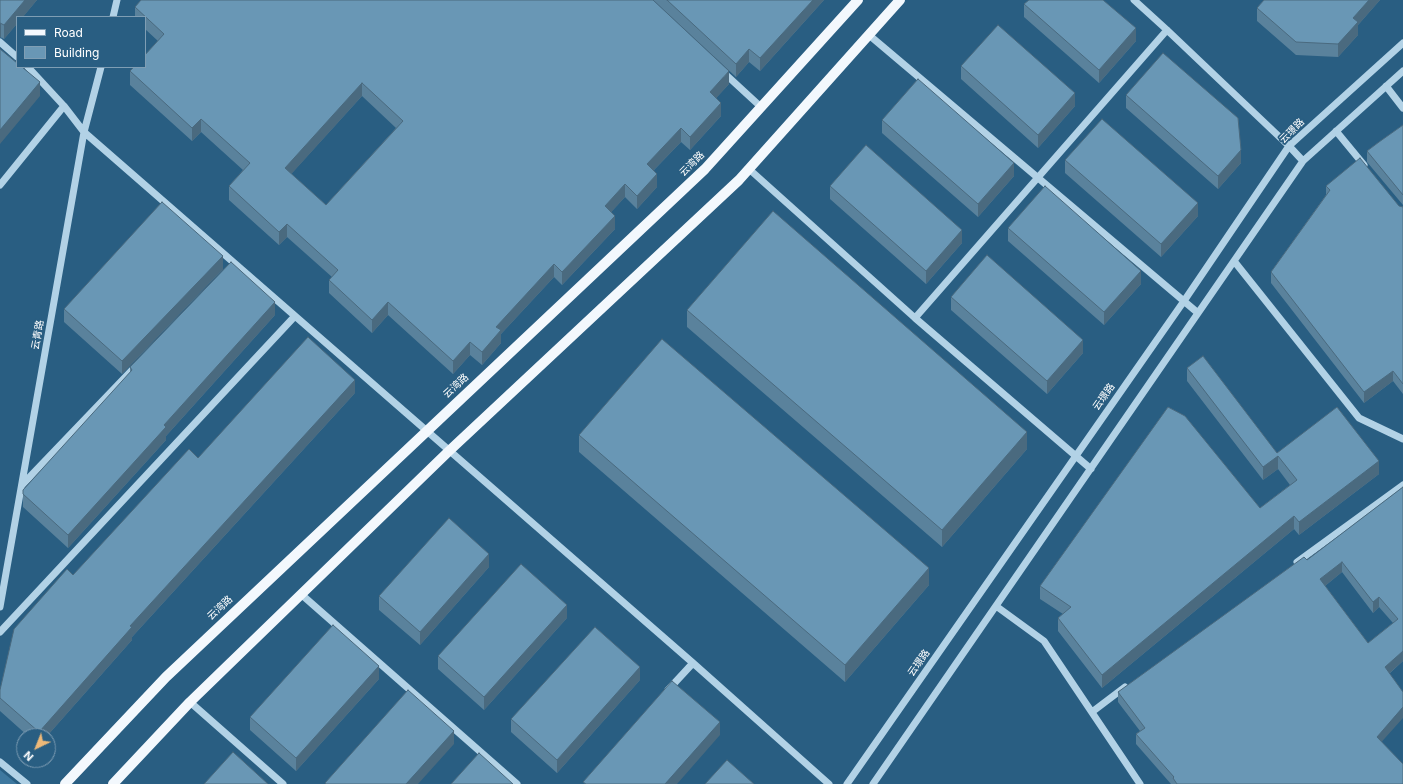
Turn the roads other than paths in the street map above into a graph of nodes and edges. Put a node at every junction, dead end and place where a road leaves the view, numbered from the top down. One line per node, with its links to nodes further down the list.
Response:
1 (117, 0): 5 (street)
2 (858, 0): 17 (main road, 云湾路)
3 (900, 0): 7 (main road)
4 (1134, 0): 6 (street)
5 (113, 16)
6 (1168, 30): 21 (street); 25 (street)
7 (869, 34): 23 (main road); 25 (street)
8 (0, 42): 10 (street)
9 (1403, 43): 21 (street, 云璟路)
10 (16, 56)
11 (715, 64): 17 (street)
12 (29, 68): 16 (street)
13 (100, 68): 20 (street, 云青路)
14 (1403, 71): 15 (street)
15 (1386, 86): 18 (street); 19 (street)
16 (64, 106): 20 (street); 26 (street)
17 (761, 107): 35 (main road, 云湾路)
18 (1403, 108)
19 (1336, 131): 22 (street); 24 (street)
20 (84, 132): 28 (street); 40 (street, 云青路)
21 (1290, 146): 22 (street); 30 (street, 云璟路)
22 (1303, 161): 27 (street)
23 (749, 169): 33 (street); 37 (main road)
24 (1370, 172)
25 (1038, 177): 30 (street); 33 (street)
26 (0, 186)
27 (1234, 261): 31 (street); 36 (street)
28 (235, 264): 29 (street); 32 (street)
29 (229, 269)
30 (1184, 300): 31 (street); 38 (street, 云璟路)
31 (1198, 313): 39 (street)
32 (295, 316): 35 (street); 46 (street)
33 (915, 318): 38 (street)
34 (142, 360): 40 (street)
35 (426, 431): 37 (street); 54 (main road, 云湾路)
36 (1403, 439)
37 (449, 451): 43 (main road); 47 (street)
38 (1075, 456): 39 (street); 59 (street, 云璟路)
39 (1090, 469): 44 (street)
40 (22, 485): 45 (street, 云青路)
41 (1403, 485): 42 (street)
42 (1289, 568)
43 (302, 595): 50 (main road); 57 (street)
44 (996, 606): 51 (street); 60 (street)
45 (0, 607)
46 (0, 632)
47 (693, 663): 49 (street); 58 (street)
48 (1130, 684): 51 (street)
49 (662, 698)
50 (190, 702): 55 (main road); 56 (street)
51 (1092, 712): 61 (street)
52 (0, 762): 53 (street)
53 (27, 784)
54 (65, 784)
55 (113, 784)
56 (283, 784)
57 (517, 784)
58 (829, 784)
59 (847, 784)
60 (873, 784)
61 (1140, 784)

